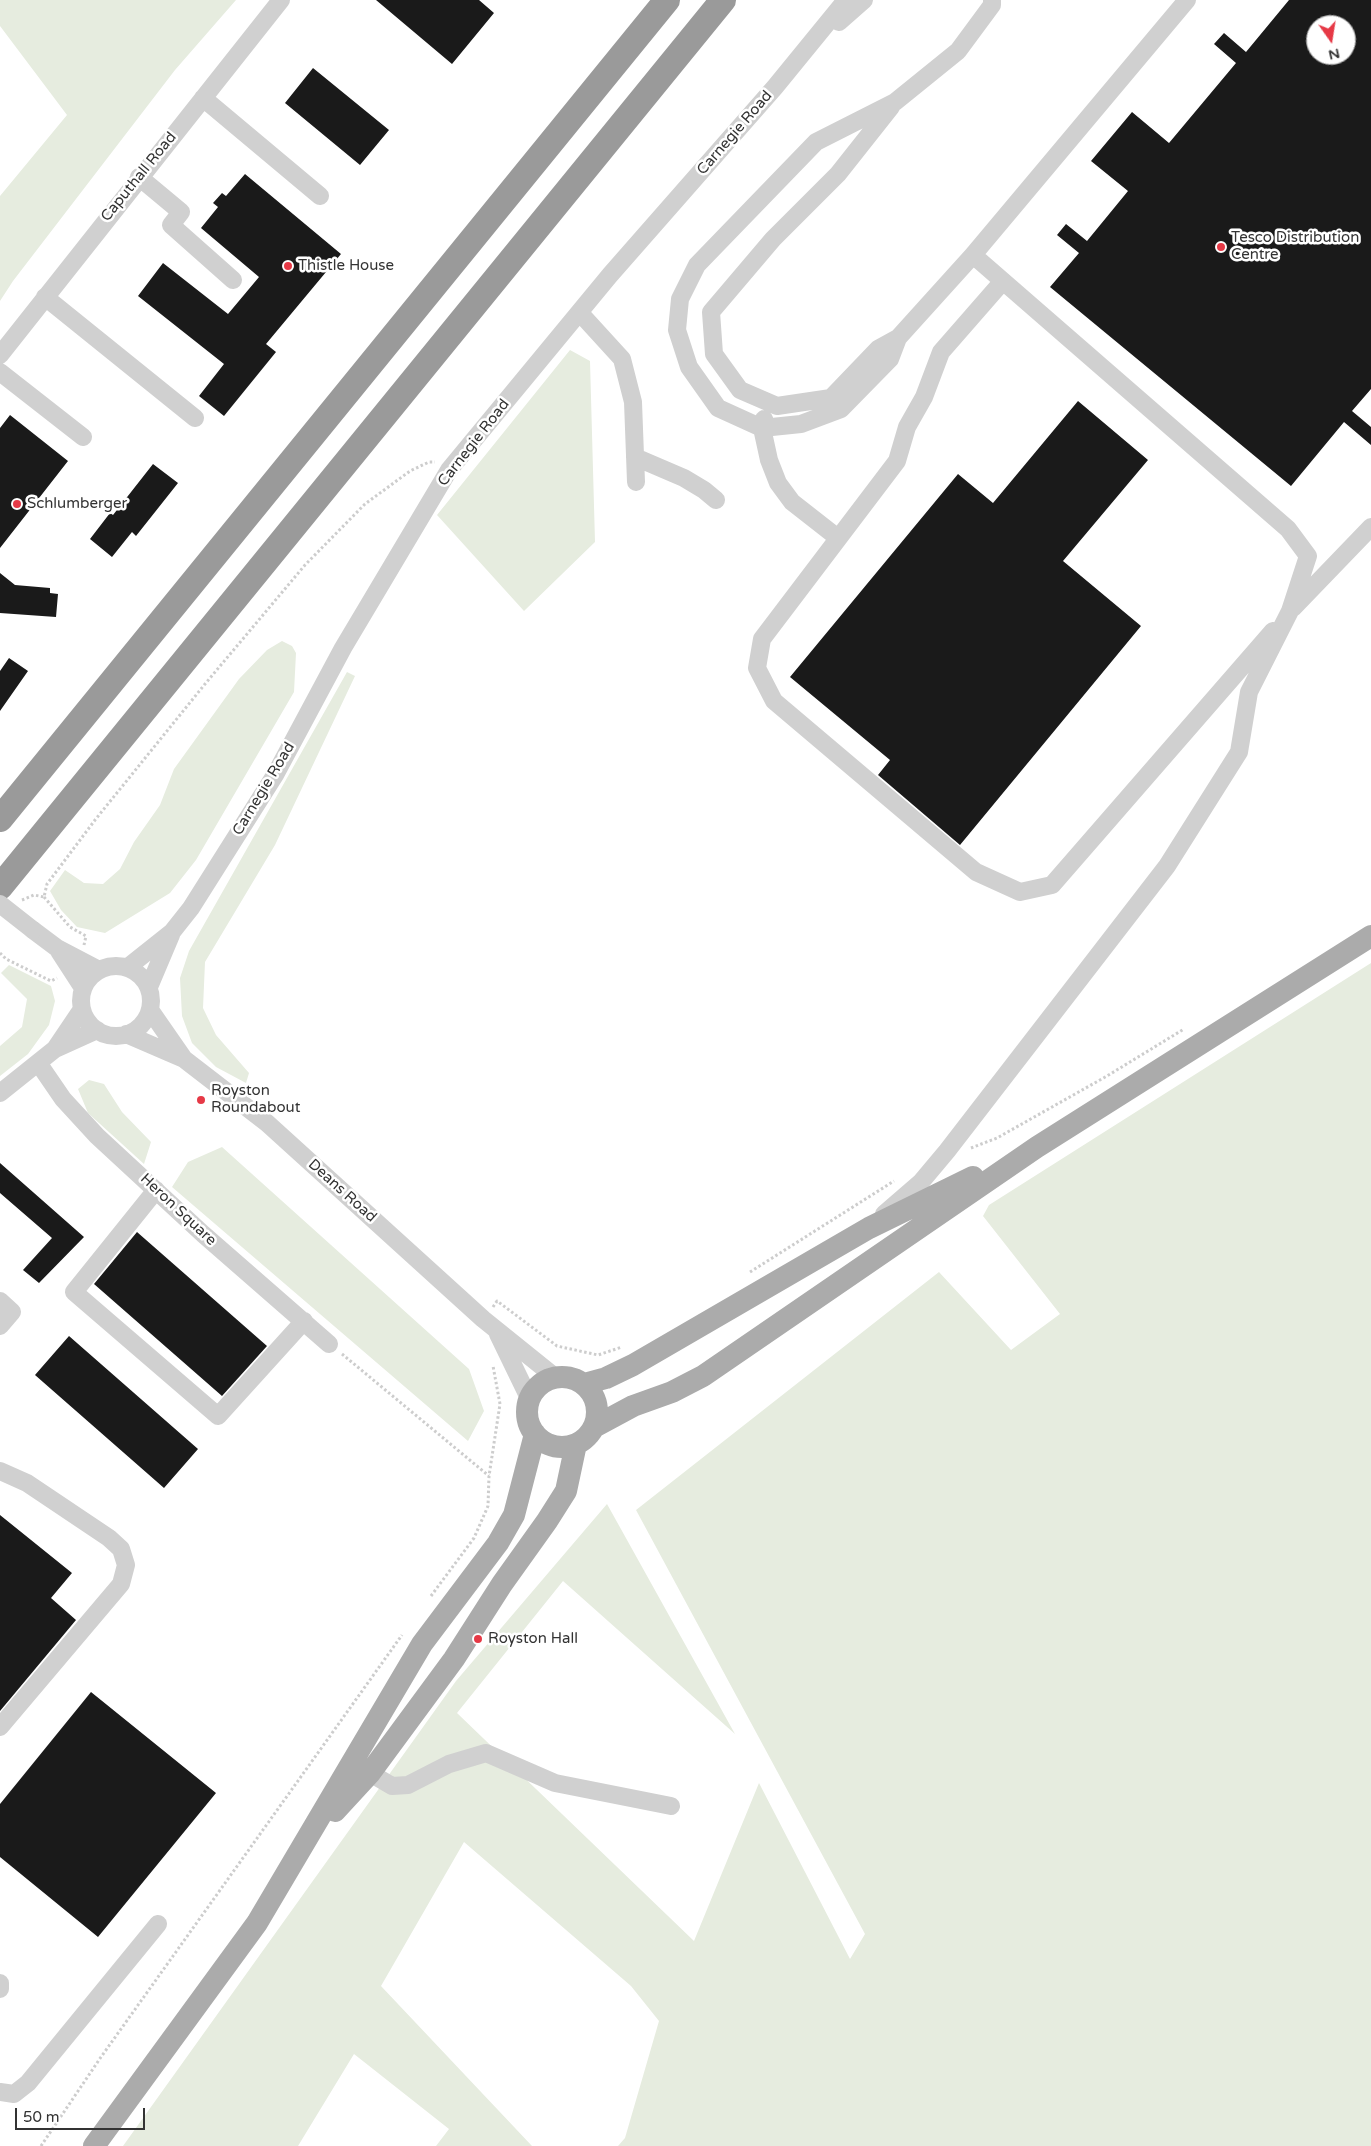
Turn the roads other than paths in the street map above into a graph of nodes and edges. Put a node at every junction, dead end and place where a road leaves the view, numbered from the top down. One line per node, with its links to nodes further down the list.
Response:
1 (281, 0): 9 (street, Caputhall Road)
2 (667, 0): 31 (highway)
3 (723, 0): 32 (highway)
4 (846, 0): 8 (street, Carnegie Road)
5 (864, 0): 8 (street, Carnegie Road)
6 (992, 0): 10 (street)
7 (1187, 0): 13 (street)
8 (806, 50): 17 (street, Carnegie Road)
9 (203, 98): 11 (street, Caputhall Road); 12 (street)
10 (894, 102): 21 (street); 23 (street)
11 (139, 176): 14 (street); 16 (street, Caputhall Road)
12 (320, 196)
13 (973, 255): 15 (street); 18 (street)
14 (233, 280)
15 (1003, 281): 29 (street); 30 (street)
16 (45, 297): 19 (street, Caputhall Road); 22 (street)
17 (580, 314): 25 (street); 34 (street, Carnegie Road)
18 (898, 338): 21 (street); 23 (street)
19 (0, 355)
20 (0, 372): 24 (street)
21 (768, 402): 23 (street)
22 (195, 418)
23 (762, 428): 29 (street)
24 (83, 437)
25 (635, 457): 26 (street); 27 (street)
26 (636, 482)
27 (716, 500)
28 (1371, 527): 30 (street)
29 (838, 538): 30 (street)
30 (1290, 611): 51 (street)
31 (0, 819)
32 (0, 886)
33 (8, 905): 36 (street, bridge)
34 (172, 932): 37 (street, Carnegie Road); 39 (street, Carnegie Road)
35 (1371, 936): 49 (main road)
36 (77, 966): 38 (street); 40 (street)
37 (128, 967): 38 (street); 39 (street)
38 (99, 970): 40 (street)
39 (149, 987): 42 (street)
40 (84, 988): 41 (street)
41 (82, 1009): 43 (street); 45 (street)
42 (150, 1010): 44 (street); 46 (street, Deans Road)
43 (97, 1030): 44 (street); 45 (street)
44 (126, 1034): 46 (street, Deans Road)
45 (56, 1049): 47 (street)
46 (184, 1059): 55 (street, Deans Road)
47 (38, 1064): 48 (street); 50 (street, Heron Square)
48 (0, 1093)
49 (1037, 1147): 51 (main road); 60 (main road)
50 (156, 1190): 53 (street, Heron Square); 53 (street)
51 (869, 1228): 58 (main road)
52 (0, 1301): 54 (street)
53 (304, 1321): 56 (street, Heron Square)
54 (0, 1326)
55 (495, 1330): 57 (street, Deans Road); 59 (street, Deans Road)
56 (330, 1344)
57 (555, 1377): 58 (main road); 59 (main road)
58 (584, 1384): 60 (main road)
59 (530, 1398): 61 (main road)
60 (594, 1427): 62 (main road)
61 (535, 1434): 62 (main road); 67 (main road)
62 (576, 1444): 65 (main road)
63 (0, 1471): 64 (street)
64 (0, 1727)
65 (370, 1773): 66 (street); 67 (main road)
66 (671, 1806)
67 (303, 1845): 72 (main road)
68 (158, 1924): 71 (street)
69 (0, 1983): 70 (street)
70 (0, 1989)
71 (0, 2092)
72 (94, 2146)

